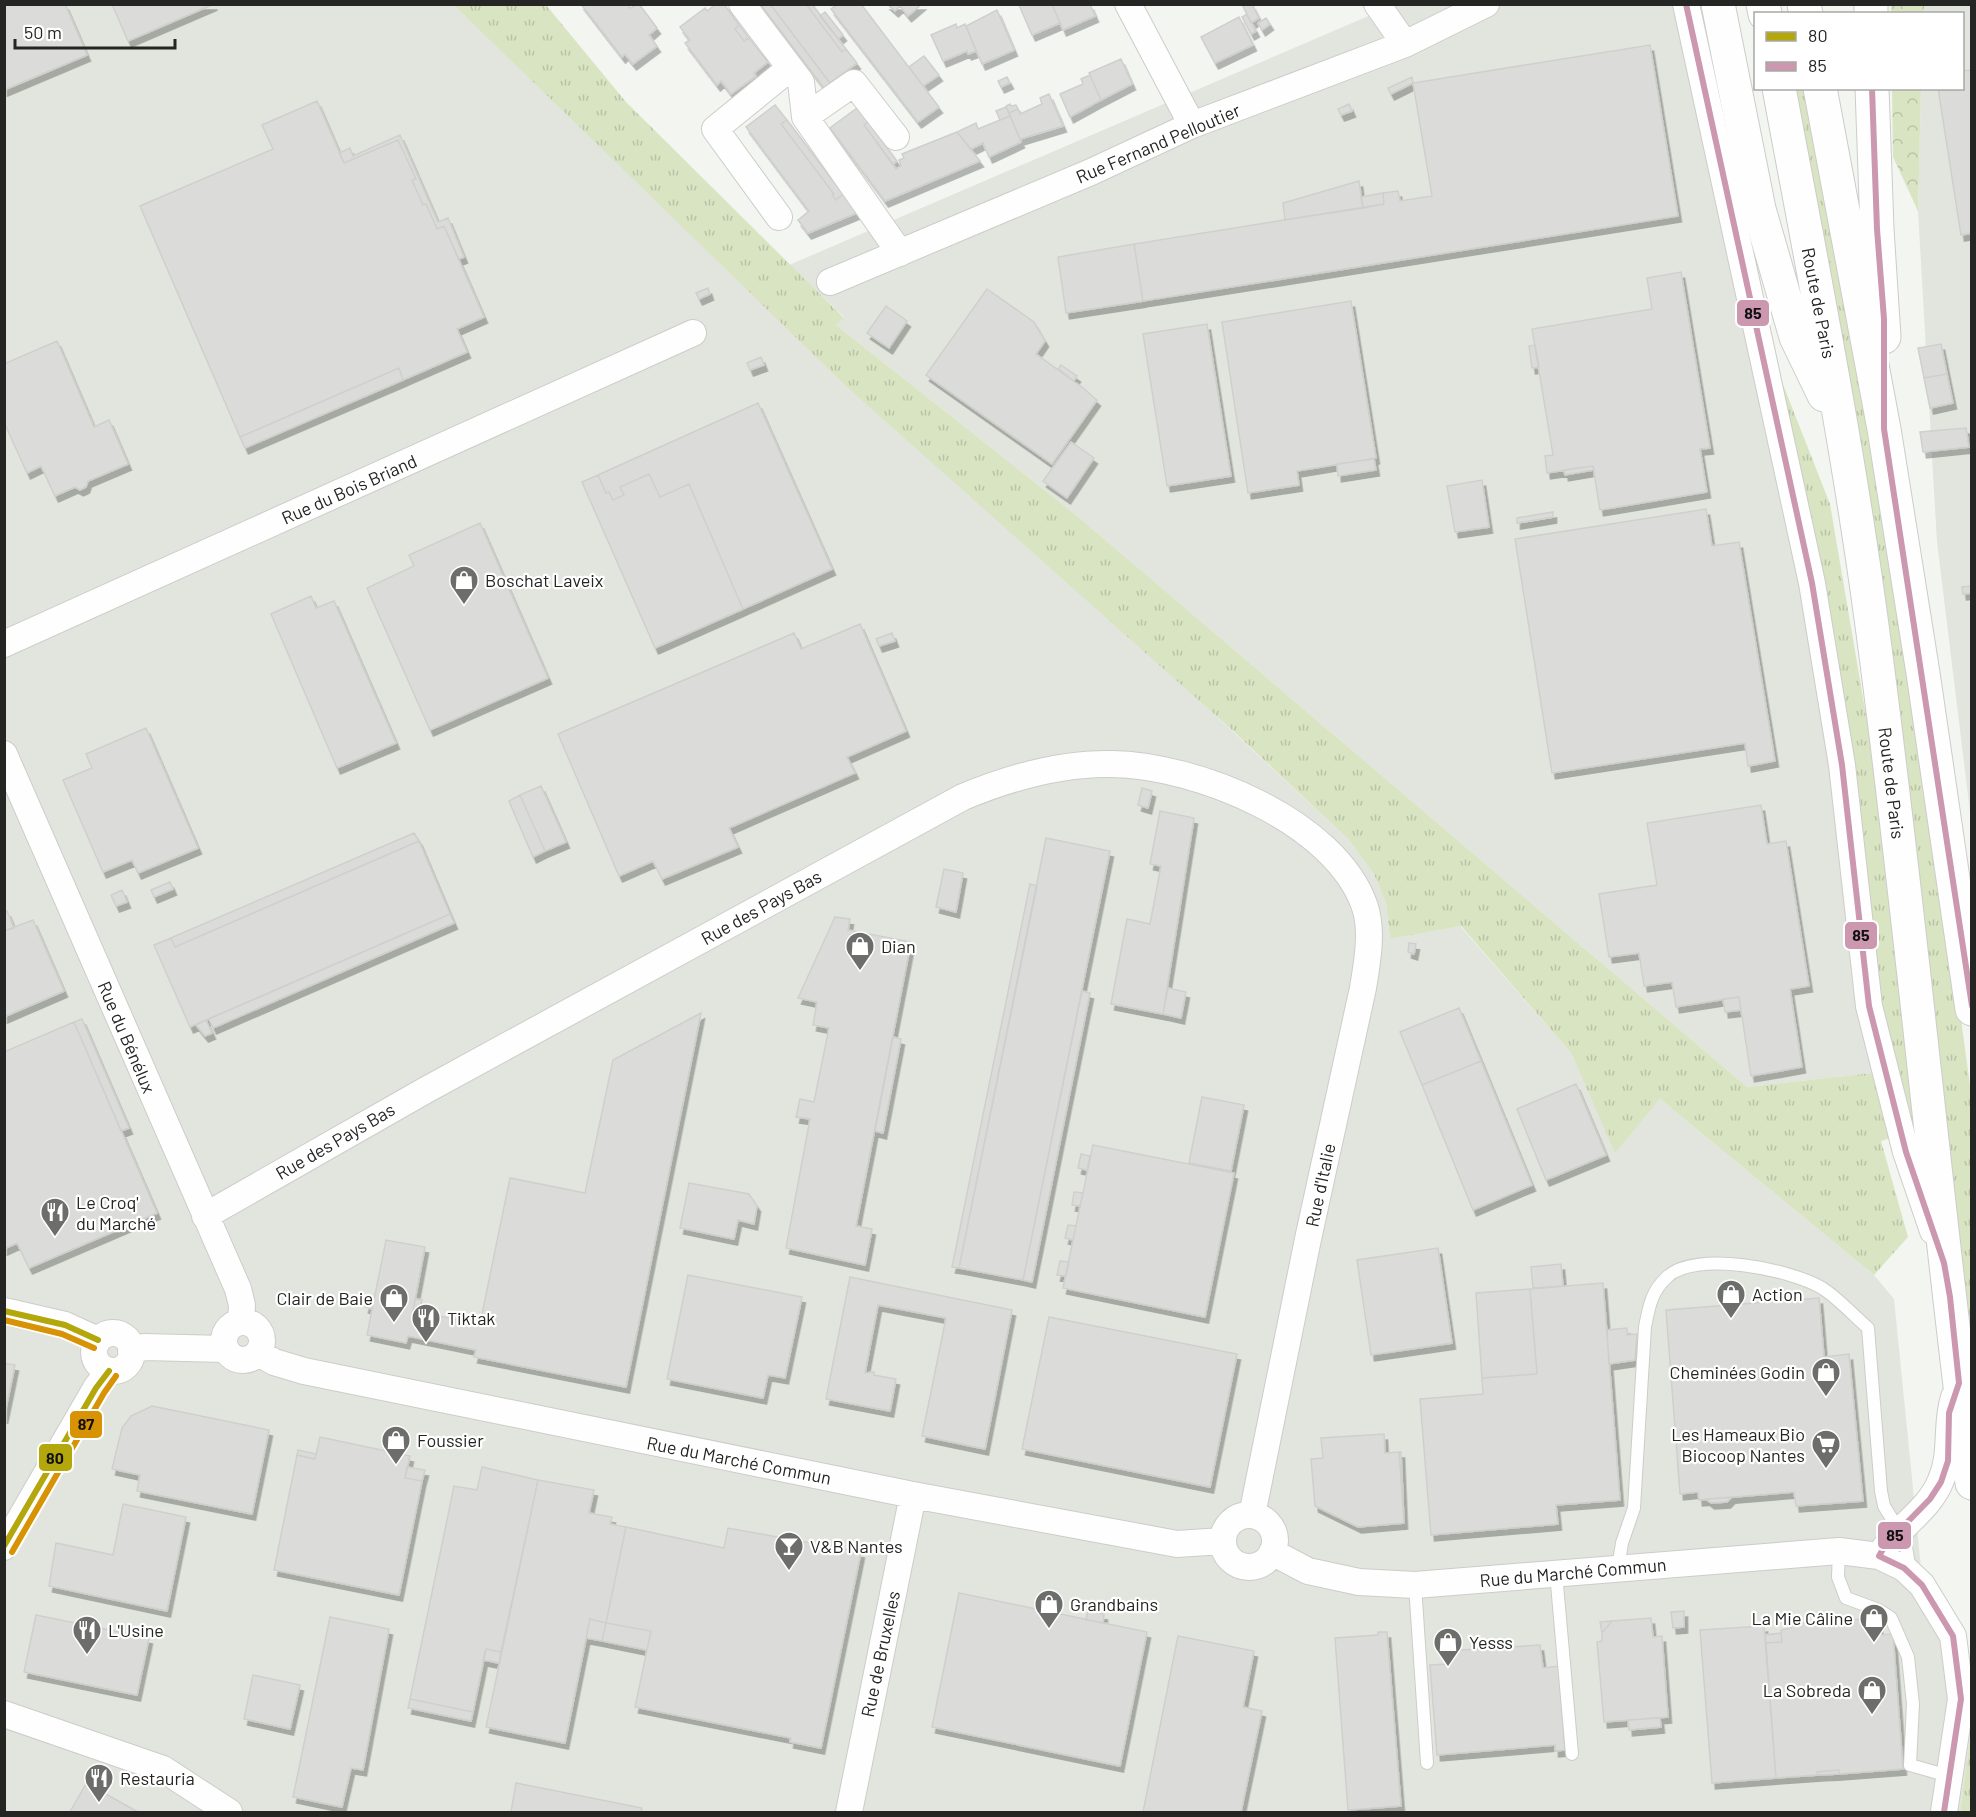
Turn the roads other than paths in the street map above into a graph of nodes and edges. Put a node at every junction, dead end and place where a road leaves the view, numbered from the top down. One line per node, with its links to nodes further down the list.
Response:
1 (742, 4): 8 (street)
2 (1128, 4): 13 (street)
3 (1377, 4): 7 (street)
4 (1486, 4): 7 (street, Rue Fernand Pelloutier)
5 (1686, 4): 26 (street)
6 (1718, 4): 20 (main road)
7 (1406, 44): 13 (street, Rue Fernand Pelloutier)
8 (790, 68): 12 (street); 15 (street)
9 (1779, 90): 20 (main road, Route de Paris)
10 (1820, 90): 19 (main road)
11 (1872, 90): 19 (main road)
12 (805, 117): 14 (street); 16 (street)
13 (1192, 125): 16 (street, Rue Fernand Pelloutier)
14 (896, 137)
15 (779, 217)
16 (900, 253): 17 (street, Rue Fernand Pelloutier)
17 (830, 282)
18 (693, 333): 21 (street, Rue du Bois Briand)
19 (1884, 429): 24 (main road)
20 (1844, 436): 26 (main road, Route de Paris)
21 (4, 644)
22 (4, 754): 25 (street, Rue du Bénélux)
23 (1338, 862): 25 (street, Rue des Pays Bas); 37 (street, Rue d'Italie)
24 (1971, 1009)
25 (205, 1216): 28 (street, Rue du Bénélux)
26 (1944, 1263): 34 (main road, Route de Paris)
27 (4, 1311): 29 (street)
28 (241, 1322): 30 (street); 32 (street)
29 (98, 1340): 31 (street); 33 (street)
30 (225, 1349): 31 (street); 32 (street)
31 (131, 1352): 33 (street)
32 (259, 1353): 36 (street, Rue du Marché Commun)
33 (109, 1371): 40 (street)
34 (1959, 1383): 35 (main road, Route de Paris); 38 (street)
35 (1971, 1483)
36 (913, 1495): 39 (street, Rue du Marché Commun); 53 (street, Rue de Bruxelles)
37 (1252, 1515): 39 (street); 42 (street)
38 (1899, 1531): 43 (street); 44 (lane); 46 (lane)
39 (1223, 1541): 42 (street)
40 (4, 1547)
41 (1839, 1551): 43 (street, Rue du Marché Commun); 44 (street, Rue du Marché Commun); 51 (lane)
42 (1272, 1552): 47 (street, Rue du Marché Commun)
43 (1879, 1556): 46 (street)
44 (1618, 1568): 45 (street, Rue du Marché Commun)
45 (1556, 1573): 47 (street, Rue du Marché Commun); 49 (lane)
46 (1910, 1574): 51 (street)
47 (1415, 1585): 50 (lane)
48 (4, 1714): 52 (street)
49 (1572, 1754)
50 (1427, 1763)
51 (1949, 1776): 54 (street)
52 (229, 1812)
53 (849, 1812)
54 (1944, 1812)

